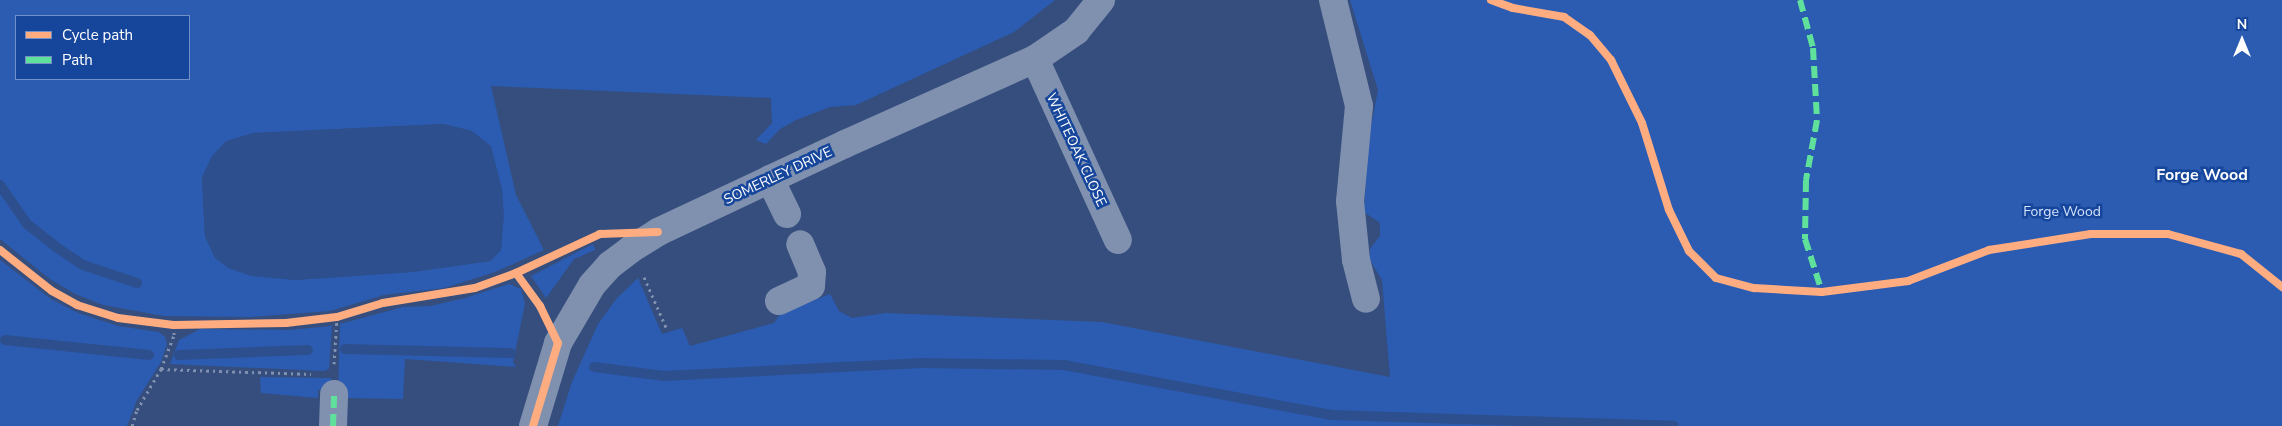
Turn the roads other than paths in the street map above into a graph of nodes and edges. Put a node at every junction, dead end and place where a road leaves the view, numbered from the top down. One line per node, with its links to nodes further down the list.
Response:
1 (1101, 0): 3 (street, SOMERLEY DRIVE)
2 (1333, 0): 8 (street)
3 (1035, 59): 4 (street, SOMERLEY DRIVE); 6 (street, WHITEOAK CLOSE)
4 (770, 179): 5 (street); 12 (street, SOMERLEY DRIVE)
5 (786, 214)
6 (1118, 240)
7 (800, 244): 9 (street)
8 (1366, 299)
9 (778, 301)
10 (334, 384): 11 (street)
11 (333, 426)
12 (533, 426)

